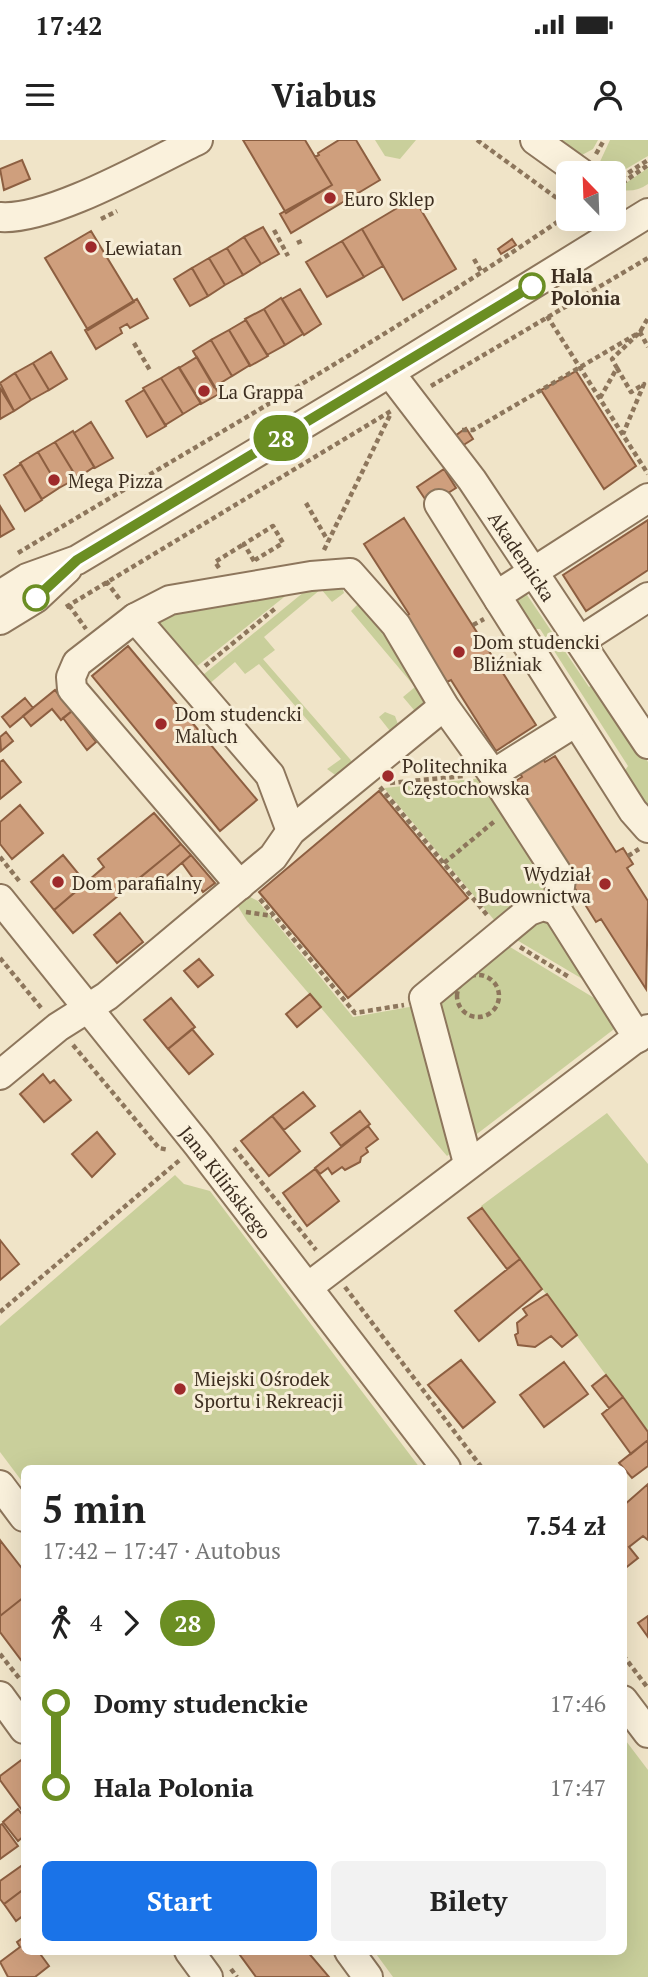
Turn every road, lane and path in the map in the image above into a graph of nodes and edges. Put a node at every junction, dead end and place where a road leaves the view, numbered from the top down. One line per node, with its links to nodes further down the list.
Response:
1 (198, 140): 11 (street)
2 (477, 140): 9 (path)
3 (535, 140): 5 (street)
4 (648, 160): 7 (path)
5 (564, 161)
6 (648, 166): 8 (path)
7 (626, 191)
8 (626, 192)
9 (556, 198)
10 (127, 205): 12 (path)
11 (0, 217)
12 (101, 219)
13 (556, 223): 21 (path)
14 (274, 230): 18 (path)
15 (577, 231): 32 (street)
16 (304, 240): 17 (path)
17 (297, 243)
18 (288, 256)
19 (648, 258): 22 (path)
20 (474, 259): 21 (path)
21 (482, 273): 42 (path)
22 (547, 316): 29 (path); 35 (path)
23 (648, 318): 24 (path)
24 (639, 332): 26 (path); 27 (path); 28 (path)
25 (134, 343): 31 (path)
26 (648, 347)
27 (608, 350): 28 (path); 29 (path)
28 (612, 359): 30 (path)
29 (579, 365): 34 (path); 37 (path)
30 (617, 368): 33 (path); 34 (path)
31 (151, 372)
32 (390, 373): 35 (street, Akademicka); 43 (street)
33 (647, 384): 36 (path)
34 (600, 398): 36 (path)
35 (401, 404): 37 (street, Akademicka); 41 (path); 49 (path)
36 (623, 435): 38 (path)
37 (444, 442): 44 (street, Akademicka)
38 (647, 485): 44 (street)
39 (306, 503): 41 (path)
40 (439, 504): 50 (street)
41 (329, 541): 45 (path)
42 (11, 557)
43 (77, 560): 47 (street); 52 (street)
44 (534, 571): 50 (street); 53 (street, Akademicka)
45 (311, 576): 46 (street); 55 (street)
46 (268, 582): 46 (path); 51 (street); 54 (path)
47 (0, 595)
48 (648, 597): 53 (street)
49 (77, 599)
50 (499, 600): 56 (street)
51 (135, 618): 54 (street); 63 (street)
52 (0, 620)
53 (580, 641): 57 (street, Akademicka)
54 (188, 681): 61 (street)
55 (443, 706): 58 (street); 61 (street)
56 (576, 722): 58 (street); 60 (street)
57 (648, 744)
58 (493, 774): 59 (street); 62 (path)
59 (513, 807): 62 (path); 65 (street)
60 (648, 828)
61 (292, 831): 63 (street)
62 (444, 863): 67 (path)
63 (240, 898): 66 (path); 66 (path); 72 (street)
64 (0, 899): 72 (street, Jana Kilińskiego)
65 (556, 910): 67 (street); 74 (street)
66 (274, 916): 71 (path)
67 (502, 933): 70 (path); 71 (street)
68 (0, 958): 73 (path)
69 (473, 976): 69 (path)
70 (573, 980)
71 (424, 998): 76 (street)
72 (90, 1009): 73 (street); 78 (street, Jana Kilińskiego)
73 (58, 1027): 75 (street); 79 (path)
74 (643, 1033): 76 (street)
75 (0, 1075)
76 (468, 1163): 78 (street)
77 (338, 1278): 81 (path)
78 (308, 1287): 80 (street, Jana Kilińskiego)
79 (0, 1312)
80 (444, 1465)
81 (480, 1465)
82 (0, 1485): 83 (street)
83 (21, 1513)
84 (0, 1654): 86 (path)
85 (627, 1660): 87 (path)
86 (21, 1682)
87 (648, 1688)
88 (0, 1696): 90 (street)
89 (627, 1705): 91 (street)
90 (21, 1725)
91 (648, 1733)
92 (192, 1955): 94 (street)
93 (352, 1955): 95 (street)
94 (208, 1977)
95 (368, 1977)

